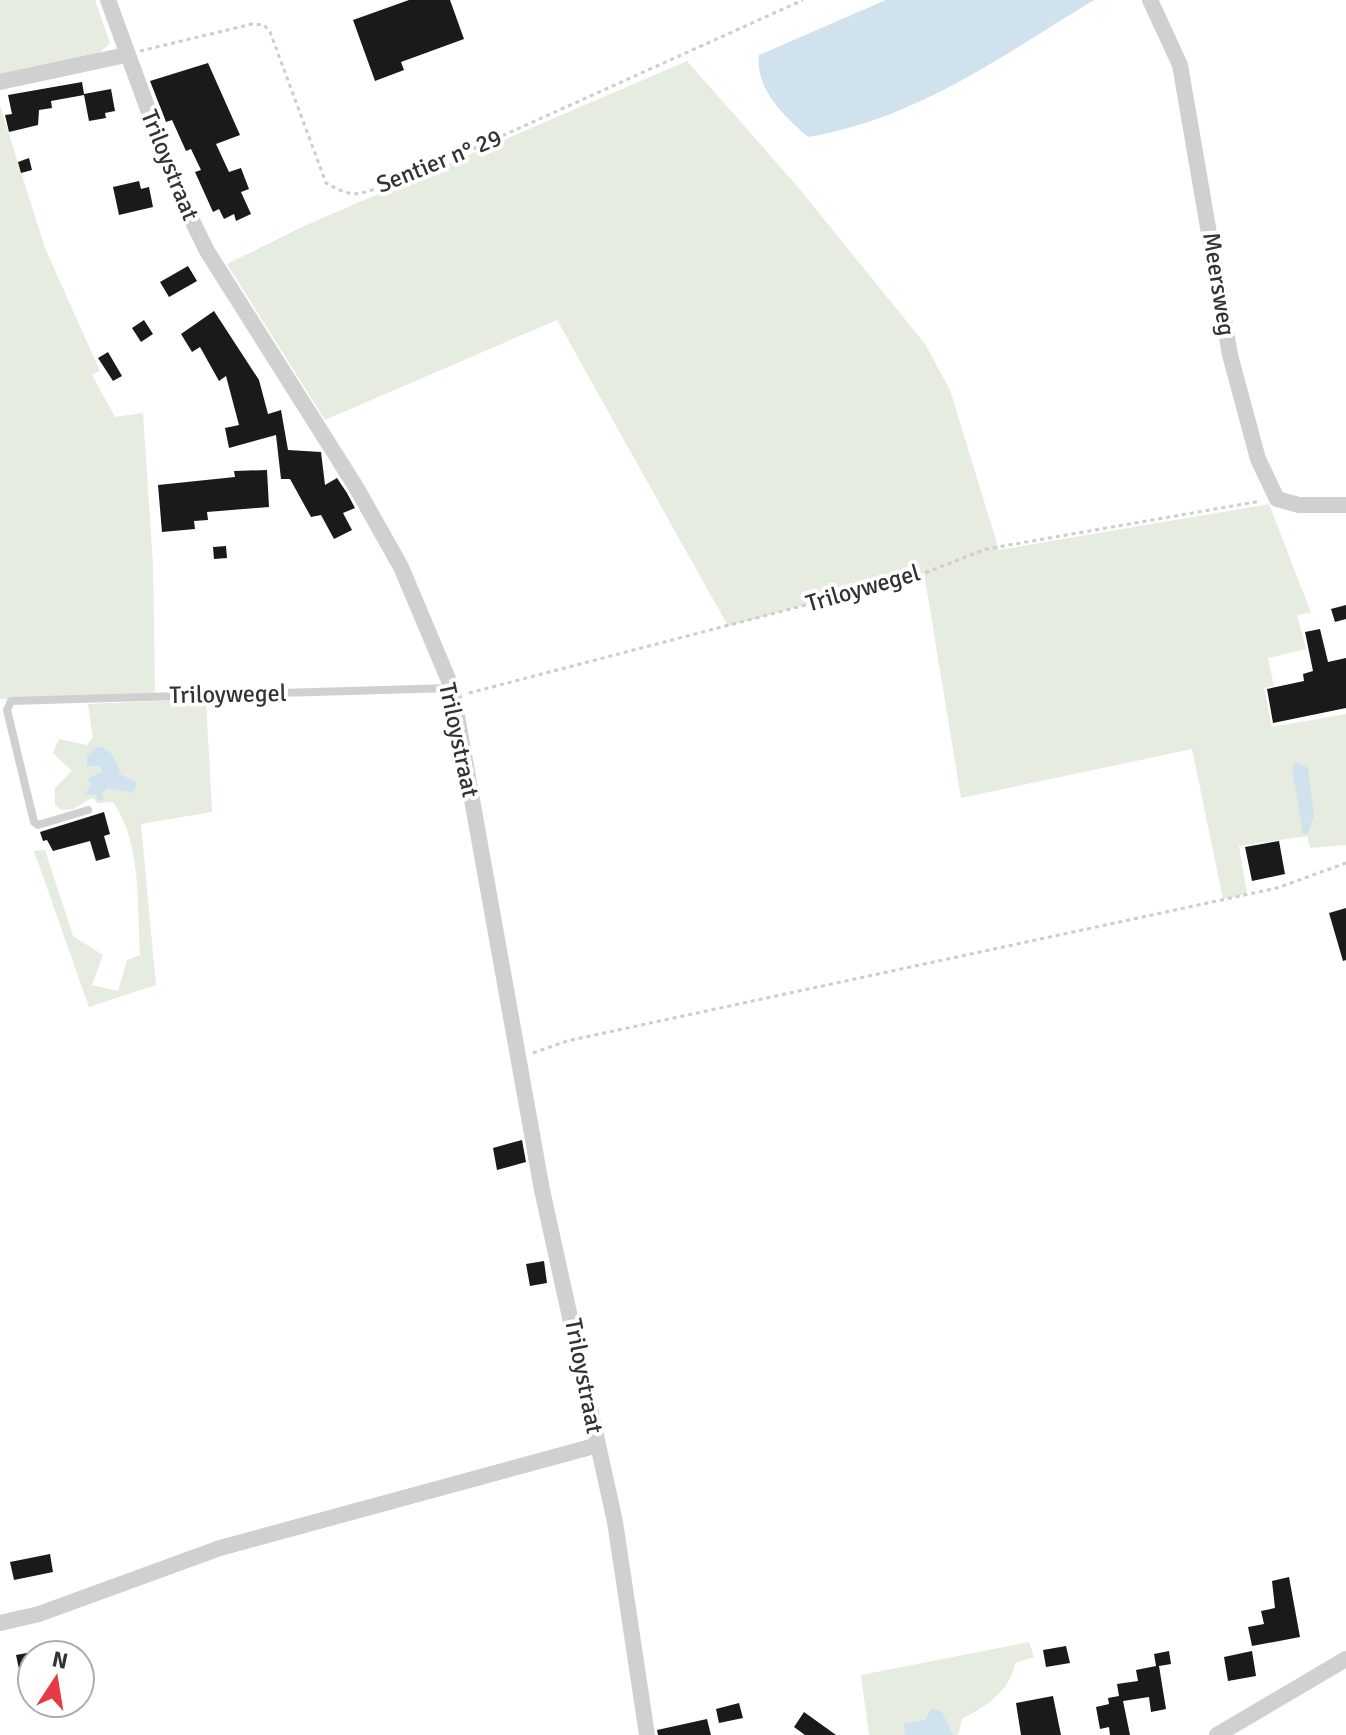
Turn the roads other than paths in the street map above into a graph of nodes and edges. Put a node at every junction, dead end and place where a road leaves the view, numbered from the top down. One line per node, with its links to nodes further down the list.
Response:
1 (108, 0): 3 (street, Triloystraat)
2 (1150, 0): 5 (street, Meersweg)
3 (126, 55): 4 (street); 6 (street, Triloystraat)
4 (0, 82)
5 (1346, 505)
6 (452, 692): 7 (lane, Triloywegel); 8 (street, Triloystraat)
7 (88, 810)
8 (598, 1445): 9 (street, Triloystraat); 11 (street, Triloystraat)
9 (0, 1623)
10 (1346, 1659): 12 (street)
11 (647, 1735)
12 (1217, 1735)

